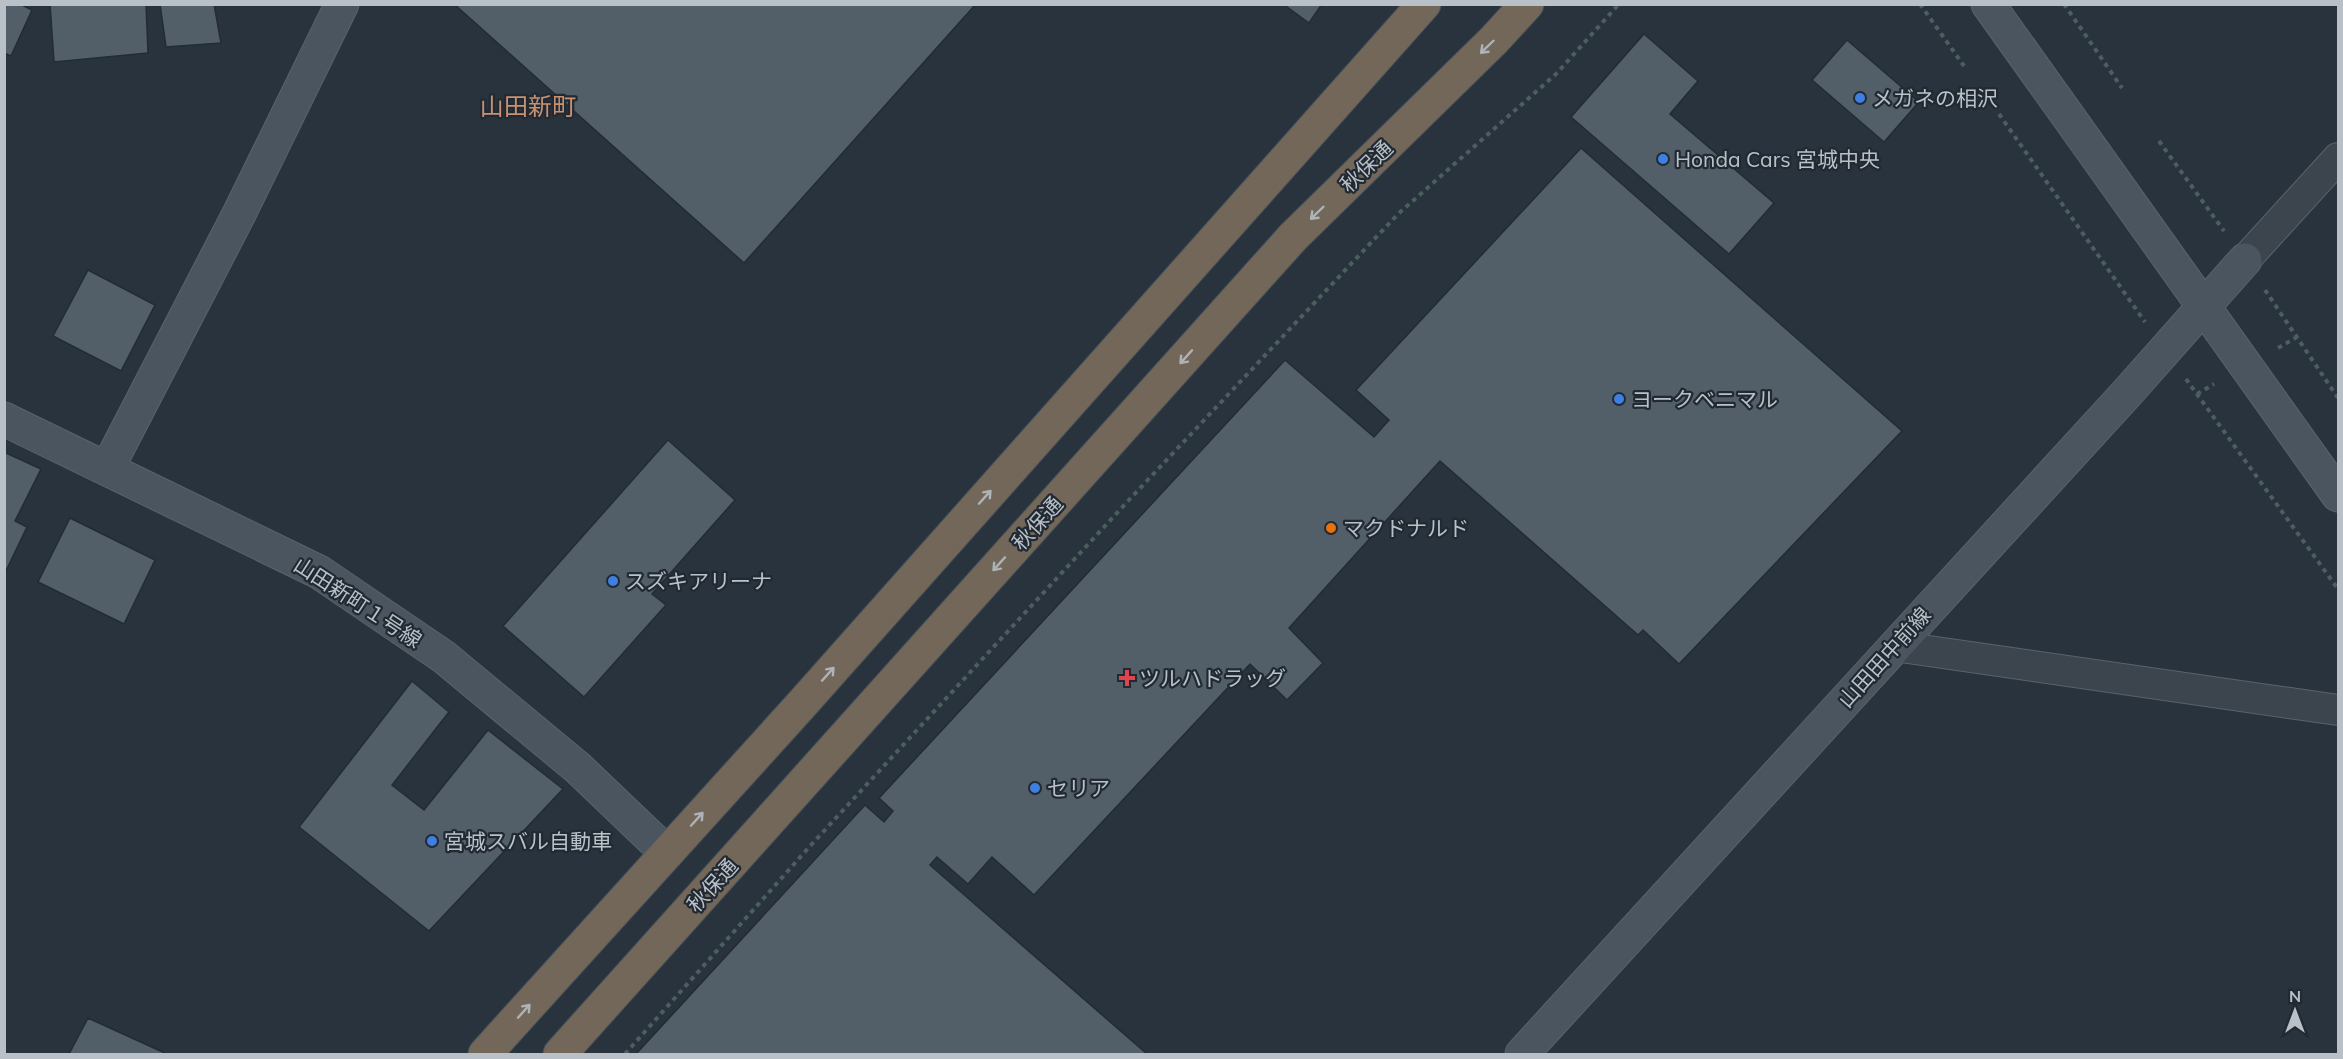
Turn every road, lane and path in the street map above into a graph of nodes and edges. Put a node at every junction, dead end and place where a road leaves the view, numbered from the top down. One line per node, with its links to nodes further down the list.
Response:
1 (342, 4): 24 (street)
2 (1424, 4): 29 (highway, one-way to 2)
3 (1527, 4): 31 (highway, 秋保通, one-way to 31)
4 (1619, 4): 32 (path)
5 (1920, 4): 8 (path)
6 (1988, 4): 15 (street)
7 (2064, 4): 9 (path)
8 (1964, 66)
9 (2121, 88)
10 (1999, 114): 16 (path)
11 (2159, 141): 13 (path)
12 (2338, 158): 13 (street)
13 (2237, 250): 15 (street, 山田田中前線)
14 (2264, 289): 17 (path)
15 (2205, 306): 25 (street); 27 (street, 山田田中前線)
16 (2147, 325)
17 (2297, 337): 18 (path); 22 (path)
18 (2272, 351)
19 (2184, 376): 21 (path)
20 (2222, 380): 21 (path)
21 (2197, 394): 26 (path)
22 (2338, 398)
23 (4, 419): 24 (street, 山田新町１号線)
24 (107, 469): 29 (street, 山田新町１号線)
25 (2338, 495)
26 (2338, 589)
27 (1894, 646): 28 (street); 33 (street, 山田田中前線)
28 (2338, 710)
29 (667, 853): 30 (highway, one-way to 29)
30 (485, 1054)
31 (560, 1054)
32 (625, 1054)
33 (1522, 1054)

